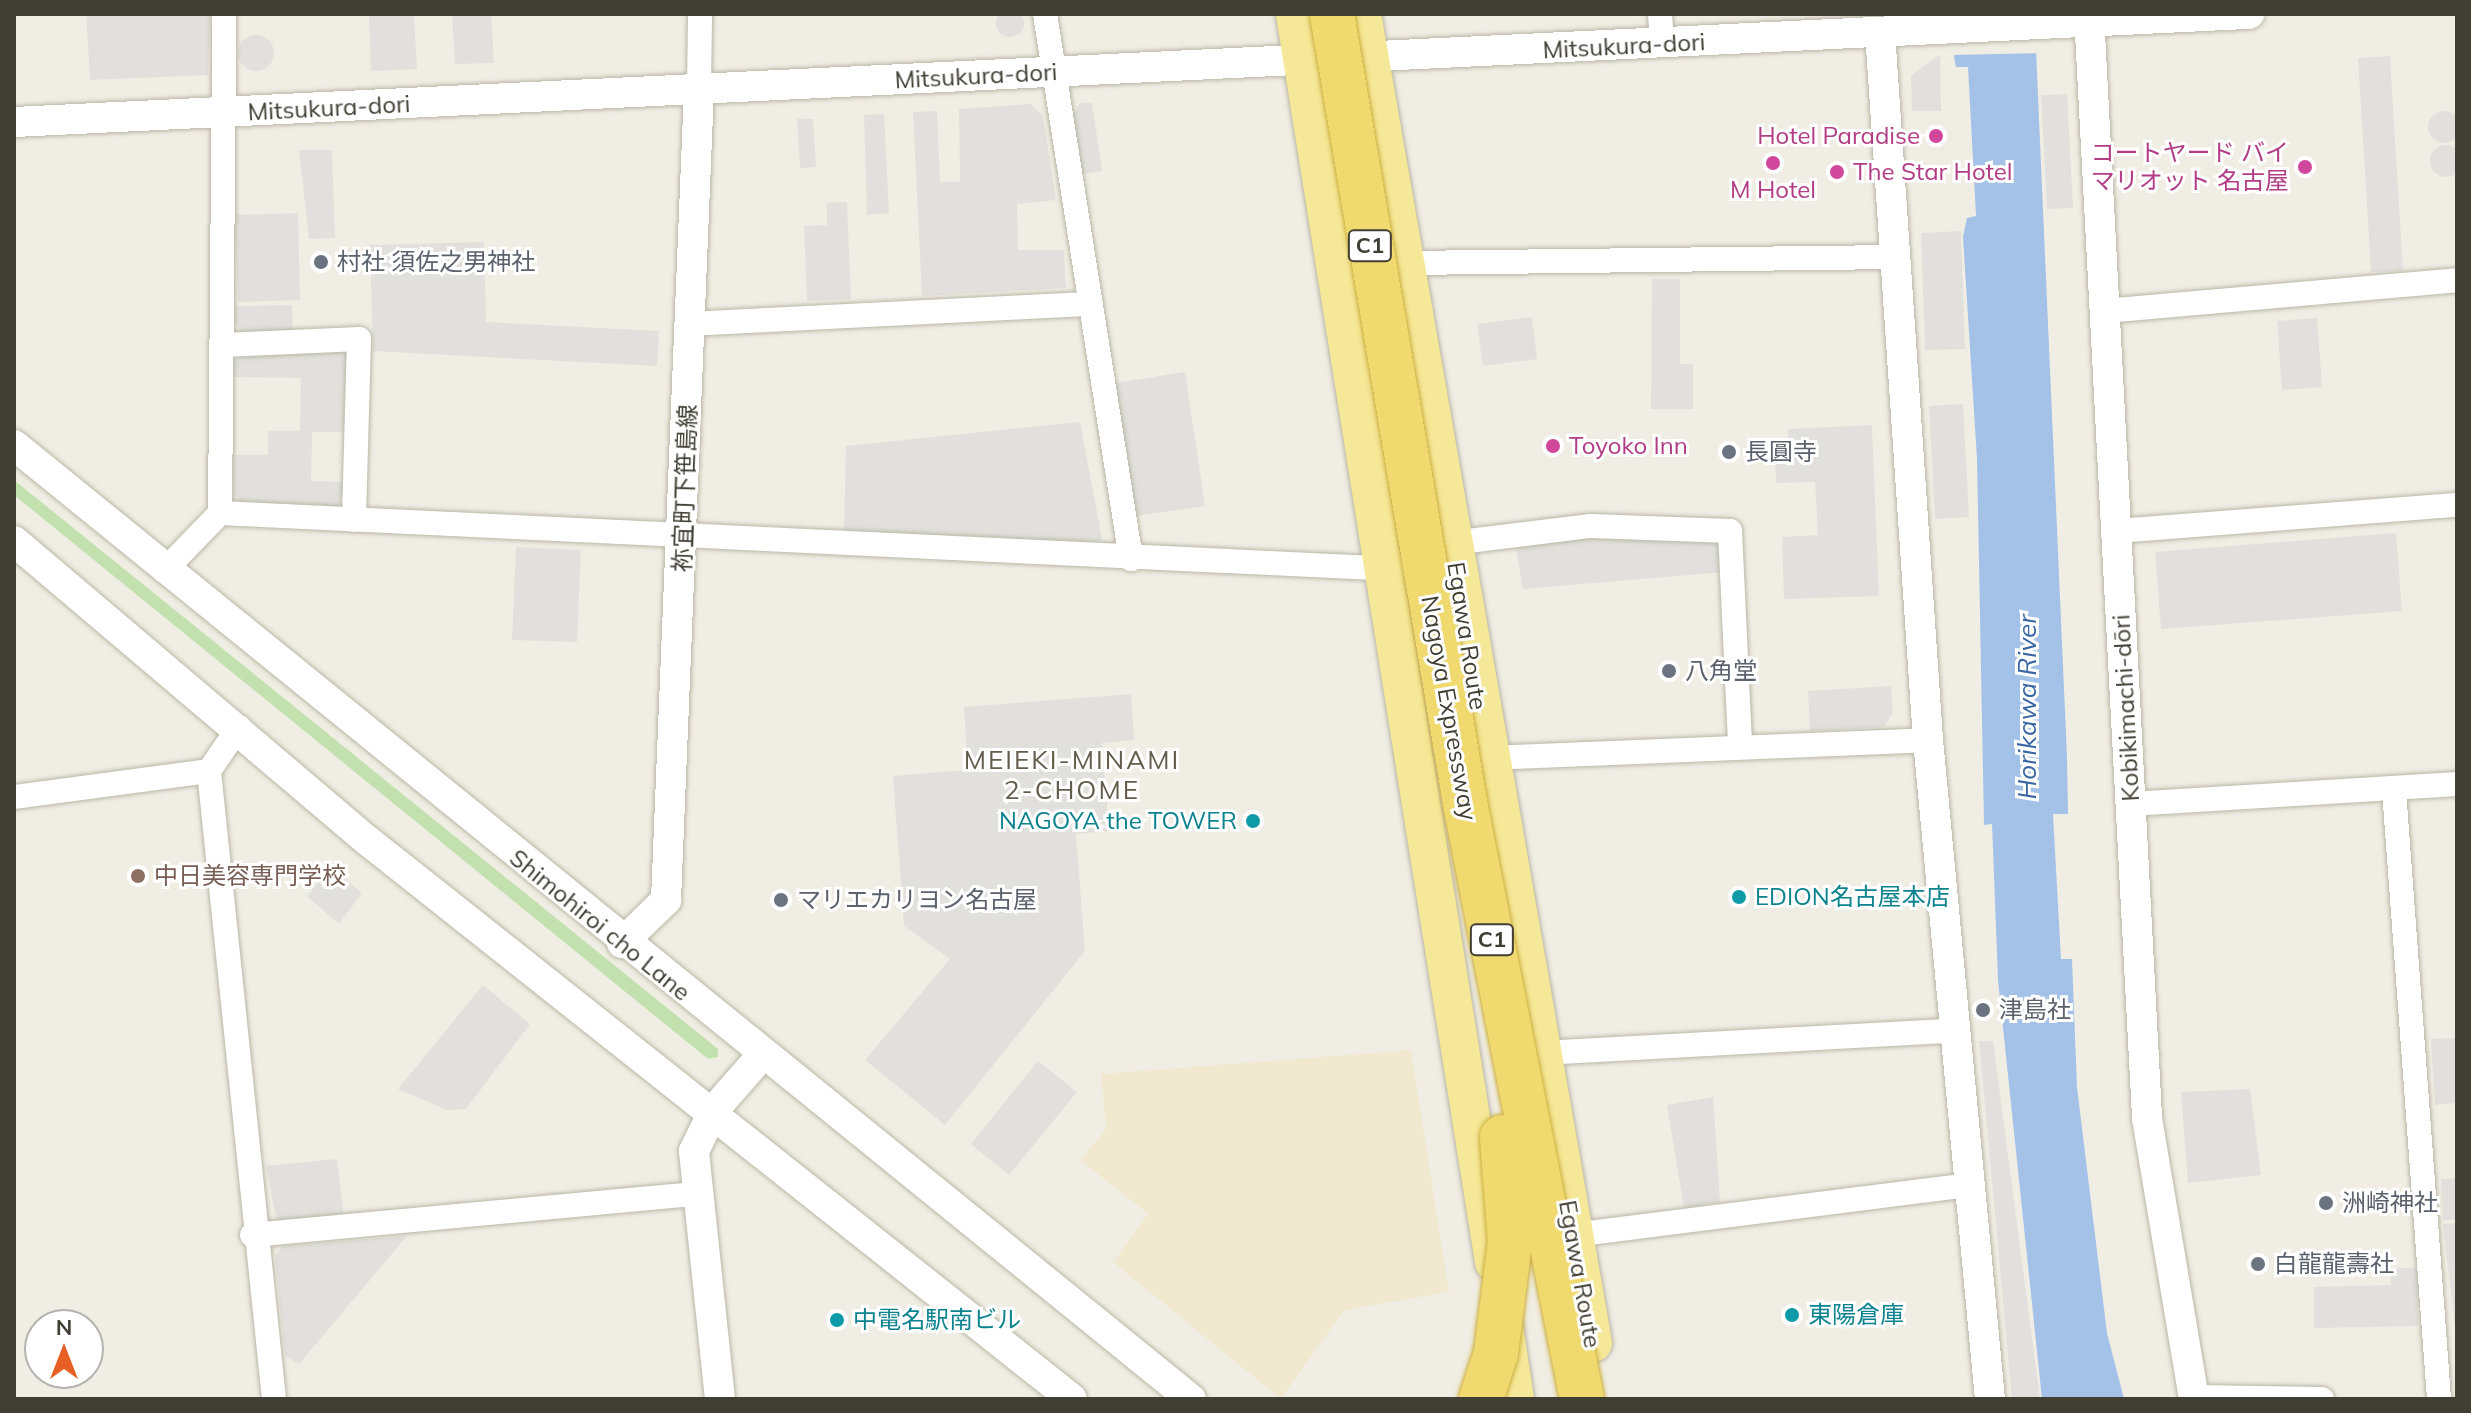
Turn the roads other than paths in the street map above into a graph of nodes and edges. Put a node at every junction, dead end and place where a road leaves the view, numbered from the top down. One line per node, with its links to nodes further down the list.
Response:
1 (224, 14): 15 (street)
2 (700, 14): 14 (street, 祢宜町下笹島線)
3 (1045, 14): 13 (street)
4 (1295, 14): 12 (main road)
5 (1332, 14): 25 (highway, Nagoya Expressway / C1, bridge)
6 (1362, 14): 11 (main road, Egawa Route)
7 (2249, 14): 8 (street)
8 (2090, 18): 9 (street, Mitsukura-dori); 21 (street, Kobikimachi-dōri)
9 (1880, 23): 10 (street, Mitsukura-dori); 17 (street)
10 (1661, 29): 11 (street, Mitsukura-dori)
11 (1370, 59): 12 (street, Mitsukura-dori); 18 (main road, Egawa Route)
12 (1303, 63): 13 (street, Mitsukura-dori); 34 (main road)
13 (1056, 72): 14 (street, Mitsukura-dori); 20 (street)
14 (699, 89): 15 (street, Mitsukura-dori); 22 (street, 祢宜町下笹島線)
15 (224, 114): 16 (street, Mitsukura-dori); 23 (street)
16 (14, 122)
17 (1895, 257): 18 (street); 37 (street)
18 (1406, 263): 32 (main road, Egawa Route)
19 (2457, 280): 21 (street)
20 (1090, 304): 22 (street); 33 (street)
21 (2105, 311): 29 (street, Kobikimachi-dōri)
22 (690, 324): 30 (street, 祢宜町下笹島線)
23 (224, 345): 27 (street); 28 (street)
24 (14, 445): 35 (street, Shimohiroi cho Lane)
25 (1409, 479): 59 (highway, bridge); 61 (highway, Nagoya Expressway / C1, bridge)
26 (2457, 505): 29 (street)
27 (220, 513): 28 (street); 35 (street)
28 (354, 520): 30 (street)
29 (2116, 531): 44 (street, Kobikimachi-dōri)
30 (683, 537): 33 (street); 45 (street, 祢宜町下笹島線)
31 (14, 541): 36 (street)
32 (1454, 557): 34 (street); 38 (street); 39 (main road, Egawa Route)
33 (1131, 559): 34 (street)
34 (1383, 568): 60 (main road)
35 (164, 571): 45 (street, Shimohiroi cho Lane)
36 (239, 727): 40 (street); 49 (street)
37 (1928, 740): 38 (street); 46 (street)
38 (1740, 747): 39 (street)
39 (1488, 758): 47 (main road, Egawa Route)
40 (209, 771): 43 (street); 52 (street)
41 (2457, 784): 42 (street)
42 (2394, 790): 44 (street); 65 (street)
43 (14, 797)
44 (2131, 804): 54 (street, Kobikimachi-dōri)
45 (622, 943): 48 (street, Shimohiroi cho Lane)
46 (1952, 1031): 47 (street); 50 (street)
47 (1540, 1053): 53 (main road, Egawa Route)
48 (762, 1055): 49 (street); 58 (street, Shimohiroi cho Lane)
49 (714, 1110): 51 (street); 57 (street)
50 (1968, 1185): 53 (street); 63 (street)
51 (698, 1194): 52 (street); 56 (street)
52 (252, 1235): 55 (street)
53 (1573, 1235): 62 (main road, Egawa Route)
54 (2194, 1398): 64 (street)
55 (274, 1399)
56 (720, 1399)
57 (1072, 1399)
58 (1191, 1399)
59 (1481, 1399)
60 (1515, 1399)
61 (1582, 1399)
62 (1603, 1399)
63 (1990, 1399)
64 (2322, 1399)
65 (2439, 1399)

